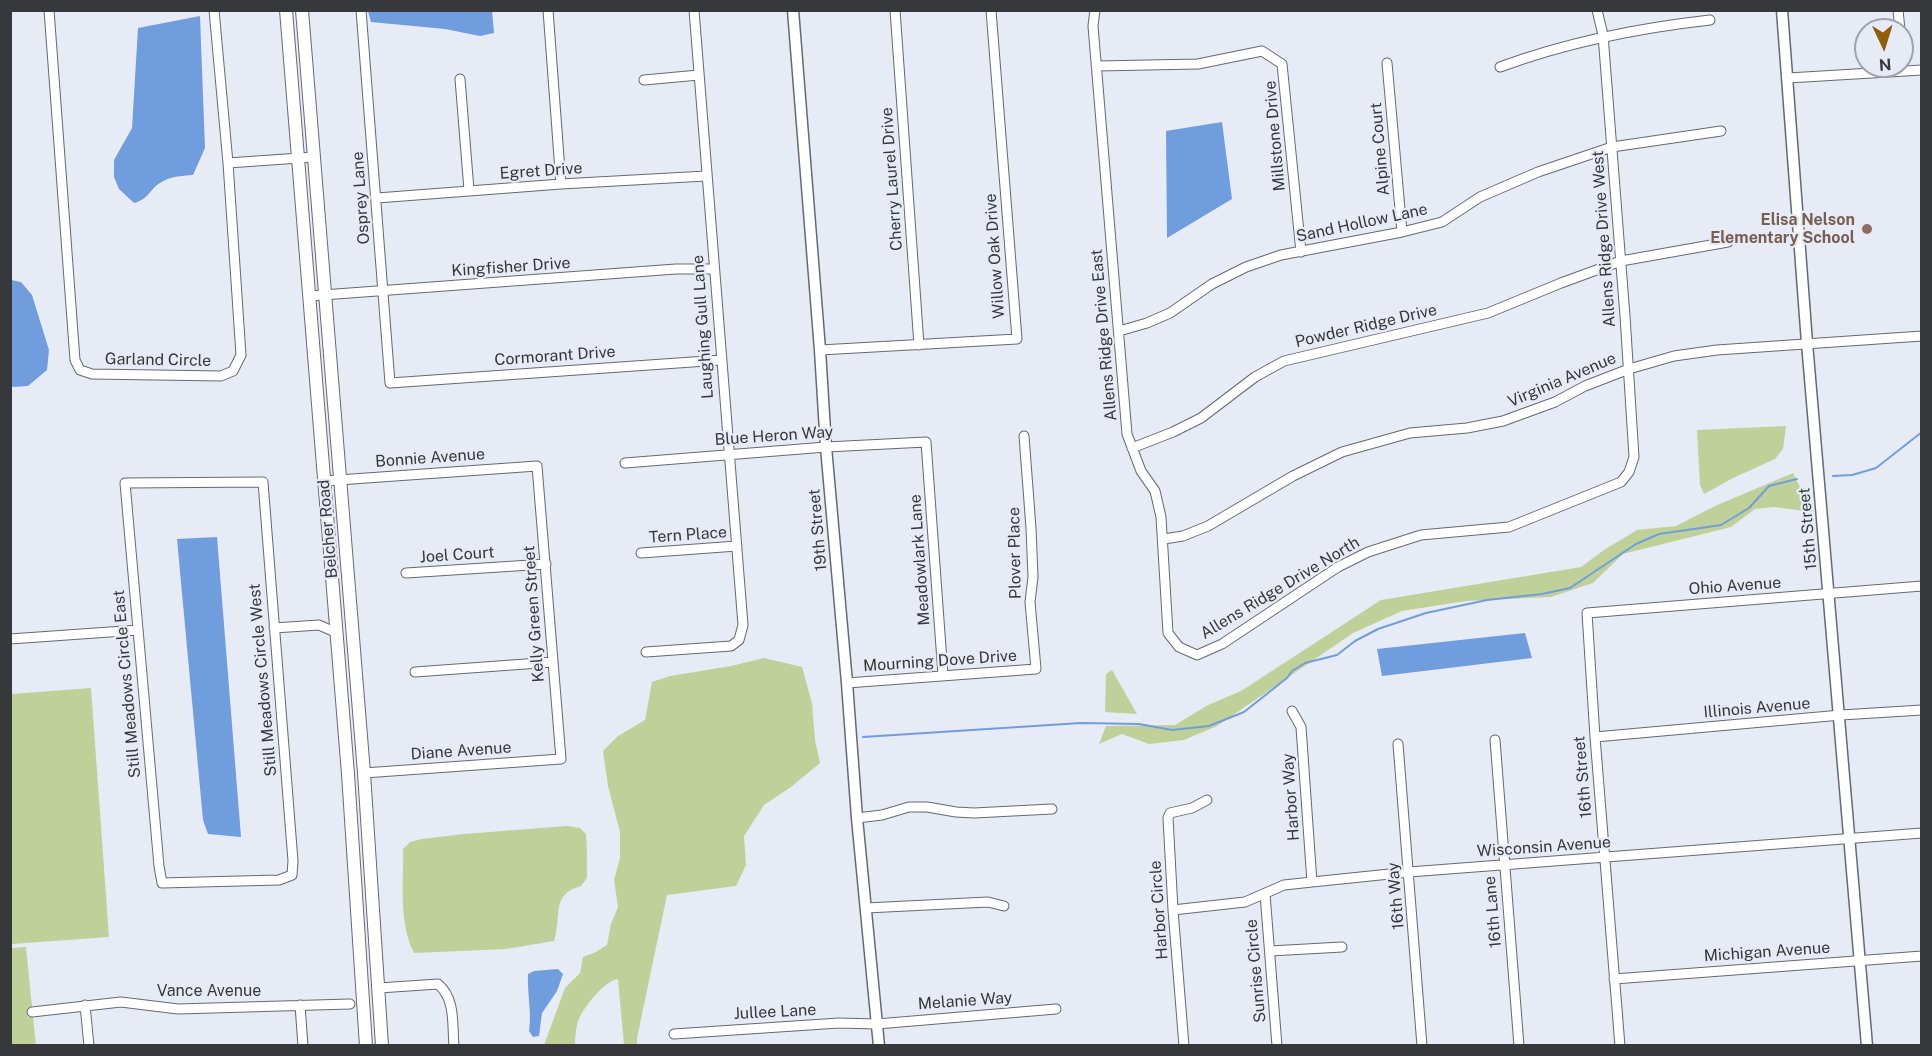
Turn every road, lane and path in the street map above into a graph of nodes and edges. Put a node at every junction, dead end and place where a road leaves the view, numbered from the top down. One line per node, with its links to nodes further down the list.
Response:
1 (49, 10): 28 (street, Garland Circle)
2 (214, 10): 28 (street, Garland Circle)
3 (286, 10): 27 (main road, Belcher Road)
4 (302, 10): 26 (main road, Belcher Road)
5 (361, 10): 32 (street, Osprey Lane)
6 (548, 10): 30 (street)
7 (694, 10): 20 (street, Laughing Gull Lane)
8 (793, 10): 45 (street, 19th Street)
9 (895, 10): 44 (street, Cherry Laurel Drive)
10 (991, 10): 44 (street, Willow Oak Drive)
11 (1095, 10): 17 (street, Allens Ridge Drive East)
12 (1597, 10): 15 (street, Allens Ridge Drive West)
13 (1782, 10): 21 (street, 15th Street)
14 (1710, 20): 15 (street)
15 (1603, 35): 18 (street); 25 (street, Allens Ridge Drive West)
16 (1387, 63): 33 (street, Alpine Court)
17 (1097, 66): 35 (street, Millstone Drive); 41 (street, Allens Ridge Drive East)
18 (1500, 67)
19 (1854, 72): 21 (street)
20 (699, 75): 23 (street); 29 (street, Laughing Gull Lane)
21 (1788, 78): 43 (street, 15th Street)
22 (460, 79): 31 (street)
23 (644, 80)
24 (1721, 131): 25 (street, Sand Hollow Lane)
25 (1612, 147): 33 (street, Sand Hollow Lane); 36 (street, Allens Ridge Drive West)
26 (314, 158): 27 (street); 39 (main road, Belcher Road)
27 (298, 159): 28 (street); 40 (main road, Belcher Road)
28 (228, 163)
29 (706, 177): 30 (street, Egret Drive); 37 (street, Laughing Gull Lane)
30 (561, 184): 31 (street, Egret Drive)
31 (469, 190): 32 (street, Egret Drive)
32 (377, 198): 38 (street, Osprey Lane)
33 (1402, 232): 35 (street, Sand Hollow Lane)
34 (1728, 242): 36 (street, Powder Ridge Drive)
35 (1301, 252): 41 (street, Sand Hollow Lane)
36 (1621, 261): 47 (street, Allens Ridge Drive West); 52 (street, Powder Ridge Drive)
37 (714, 269): 38 (street, Kingfisher Drive); 46 (street, Laughing Gull Lane)
38 (383, 290): 39 (street, Kingfisher Drive); 48 (street, Osprey Lane)
39 (325, 295): 40 (street, Kingfisher Drive); 57 (main road, Belcher Road)
40 (309, 296): 58 (main road, Belcher Road)
41 (1119, 331): 52 (street, Allens Ridge Drive East)
42 (1922, 336): 43 (street, Virginia Avenue)
43 (1807, 343): 47 (street, Virginia Avenue); 66 (street, 15th Street)
44 (919, 345): 45 (street, Willow Oak Drive)
45 (820, 350): 51 (street, 19th Street)
46 (721, 360): 48 (street, Cormorant Drive); 53 (street, Laughing Gull Lane)
47 (1629, 369): 56 (street, Allens Ridge Drive West); 60 (street, Virginia Avenue)
48 (390, 383)
49 (1024, 436): 75 (street, Plover Place)
50 (926, 442): 51 (street, Blue Heron Way); 77 (street, Meadowlark Lane)
51 (826, 447): 53 (street, Blue Heron Way); 78 (street, 19th Street)
52 (1132, 448): 60 (street, Allens Ridge Drive East)
53 (728, 454): 54 (street, Blue Heron Way); 61 (street, Laughing Gull Lane)
54 (625, 463)
55 (537, 466): 57 (street, Bonnie Avenue); 63 (street, Kelly Green Street)
56 (1632, 467): 72 (street, Allens Ridge Drive North)
57 (340, 480): 58 (street, Bonnie Avenue); 86 (main road, Belcher Road)
58 (324, 481): 70 (main road, Belcher Road)
59 (125, 483): 68 (street, Still Meadows Circle West); 69 (street, Still Meadows Circle East)
60 (1164, 539): 72 (street, Allens Ridge Drive East)
61 (737, 546): 62 (street, Tern Place); 73 (street, Laughing Gull Lane)
62 (640, 553)
63 (546, 564): 64 (street, Joel Court); 74 (street, Kelly Green Street)
64 (406, 573)
65 (1922, 586): 66 (street, Ohio Avenue)
66 (1828, 594): 67 (street, Ohio Avenue); 81 (street, 15th Street)
67 (1587, 613): 82 (street, 16th Street)
68 (274, 628): 70 (street); 96 (street, Still Meadows Circle West)
69 (138, 630): 71 (street); 96 (street, Still Meadows Circle East)
70 (337, 633): 116 (main road, Belcher Road)
71 (10, 639)
72 (1179, 647)
73 (646, 652)
74 (553, 662): 76 (street); 85 (street, Kelly Green Street)
75 (1036, 669): 77 (street, Mourning Dove Drive)
76 (415, 672)
77 (943, 675): 78 (street, Mourning Dove Drive)
78 (847, 683): 89 (street, 19th Street)
79 (1922, 710): 81 (street, Illinois Avenue)
80 (1292, 711): 95 (street, Harbor Way)
81 (1840, 715): 82 (street, Illinois Avenue); 91 (street, 15th Street)
82 (1595, 737): 92 (street, 16th Street)
83 (1495, 741): 93 (street, 16th Lane)
84 (1398, 744): 94 (street, 16th Way)
85 (561, 759): 86 (street, Diane Avenue)
86 (364, 773): 106 (main road, Belcher Road)
87 (1207, 800): 100 (street, Harbor Circle)
88 (1052, 809): 89 (street)
89 (857, 818): 99 (street, 19th Street)
90 (1922, 833): 91 (street, Wisconsin Avenue)
91 (1850, 838): 92 (street, Wisconsin Avenue); 104 (street, 15th Street)
92 (1606, 857): 93 (street, Wisconsin Avenue); 105 (street, 16th Street)
93 (1504, 865): 94 (street, Wisconsin Avenue); 123 (street, 16th Lane)
94 (1409, 872): 95 (street, Wisconsin Avenue); 122 (street, 16th Way)
95 (1312, 882): 97 (street, Wisconsin Avenue)
96 (162, 883)
97 (1265, 894): 100 (street, Wisconsin Avenue); 102 (street, Sunrise Circle)
98 (1004, 906): 99 (street)
99 (866, 908): 112 (street, 19th Street)
100 (1173, 910): 120 (street, Harbor Circle)
101 (1342, 947): 102 (street)
102 (1270, 951): 121 (street, Sunrise Circle)
103 (1922, 956): 104 (street, Michigan Avenue)
104 (1861, 960): 105 (street, Michigan Avenue); 125 (street, 15th Street)
105 (1614, 979): 124 (street, 16th Street)
106 (379, 988): 117 (main road, Belcher Road); 118 (street)
107 (350, 1004): 109 (street, Vance Avenue)
108 (85, 1005): 109 (street, Vance Avenue); 111 (street, Vance Avenue); 114 (street)
109 (300, 1005): 115 (street)
110 (1056, 1009): 112 (street, Melanie Way)
111 (32, 1012)
112 (877, 1024): 113 (street, Jullee Lane); 119 (street, 19th Street)
113 (674, 1034)
114 (89, 1046)
115 (303, 1046)
116 (366, 1046)
117 (382, 1046)
118 (454, 1046)
119 (879, 1046)
120 (1184, 1046)
121 (1277, 1046)
122 (1422, 1046)
123 (1519, 1046)
124 (1620, 1046)
125 (1868, 1046)

